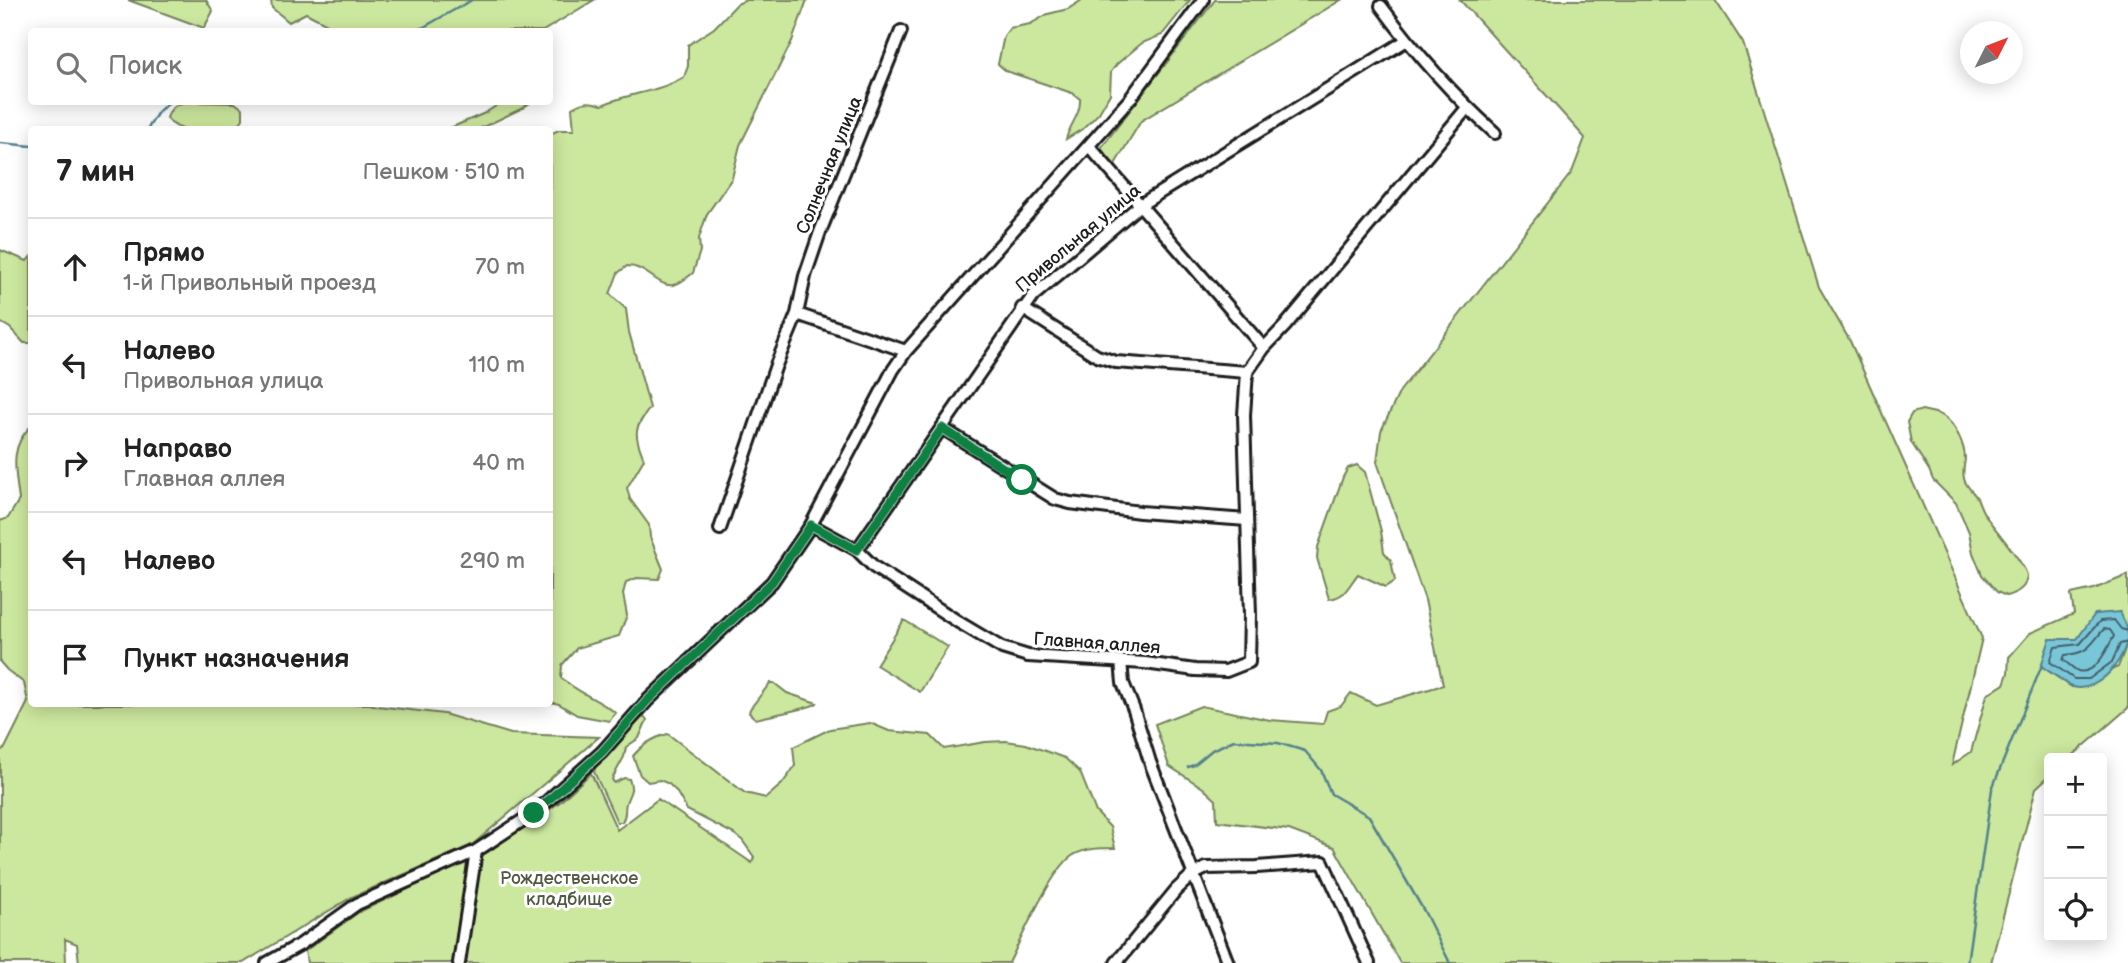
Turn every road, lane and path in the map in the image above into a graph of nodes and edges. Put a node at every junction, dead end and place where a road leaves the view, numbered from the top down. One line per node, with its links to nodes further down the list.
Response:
1 (1203, 0): 7 (street)
2 (1381, 6): 4 (street)
3 (901, 31): 10 (street, Солнечная улица)
4 (1406, 40): 5 (street); 8 (street, Привольная улица)
5 (1467, 107): 6 (street); 11 (street)
6 (1495, 133)
7 (1089, 146): 8 (street); 12 (street)
8 (1140, 205): 9 (street, Привольная улица); 11 (street)
9 (1022, 308): 13 (street); 14 (street, Привольная улица)
10 (797, 314): 12 (street); 17 (street, Солнечная улица)
11 (1264, 348): 13 (street)
12 (906, 351): 16 (street)
13 (1247, 372): 15 (street)
14 (942, 428): 15 (street); 18 (street, Привольная улица)
15 (1247, 520): 19 (street, Главная аллея)
16 (811, 525): 18 (street, Главная аллея); 20 (street)
17 (720, 529)
18 (857, 550): 19 (street, Главная аллея)
19 (1121, 661): 21 (street)
20 (476, 851): 22 (street); 23 (street)
21 (1192, 875): 24 (street); 25 (street); 26 (street)
22 (267, 963)
23 (459, 963)
24 (1116, 963)
25 (1228, 963)
26 (1369, 963)

